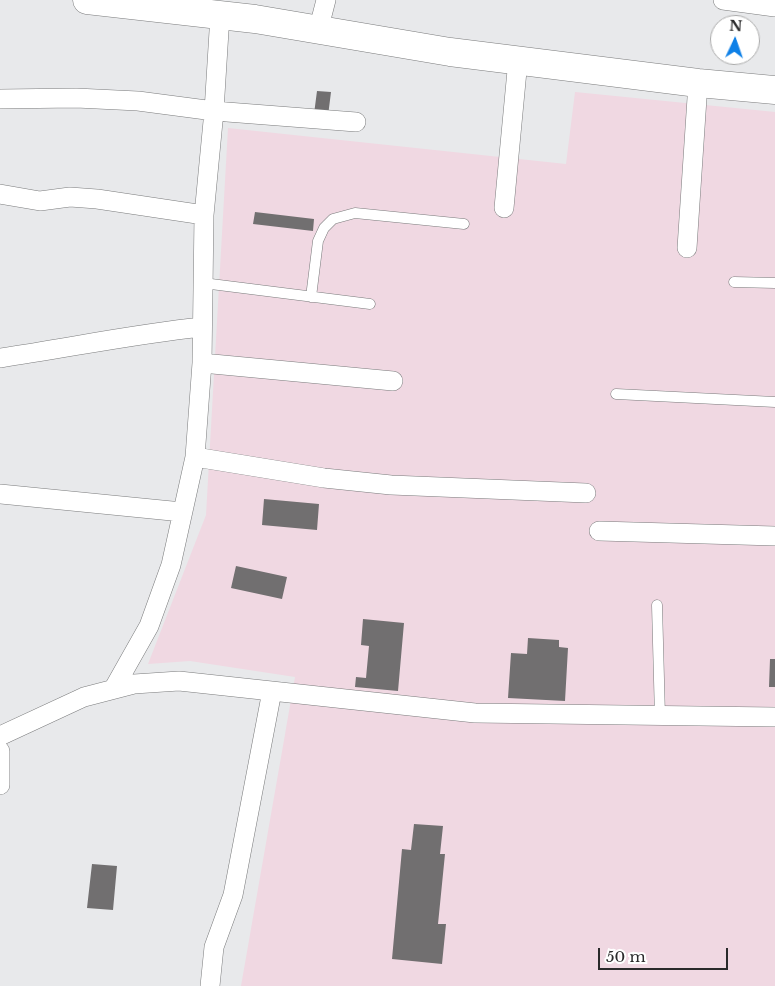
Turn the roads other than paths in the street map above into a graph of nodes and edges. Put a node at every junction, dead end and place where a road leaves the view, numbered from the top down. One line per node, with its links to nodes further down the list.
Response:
1 (87, 0): 4 (street)
2 (326, 0): 7 (street)
3 (723, 0): 5 (street)
4 (192, 6): 6 (street)
5 (775, 7)
6 (220, 15): 7 (street); 12 (street)
7 (318, 31): 8 (street)
8 (518, 60): 9 (street); 15 (street)
9 (698, 83): 10 (street); 18 (street)
10 (775, 90)
11 (0, 99): 12 (street)
12 (214, 111): 13 (street); 16 (street)
13 (356, 122)
14 (0, 194): 16 (street)
15 (504, 208)
16 (204, 216): 21 (street)
17 (464, 224): 22 (lane)
18 (687, 248)
19 (734, 282): 20 (lane)
20 (775, 283)
21 (203, 284): 22 (lane); 24 (street)
22 (311, 297): 23 (lane)
23 (370, 304)
24 (202, 327): 25 (street); 26 (street)
25 (0, 358)
26 (202, 363): 27 (street); 30 (street)
27 (393, 381)
28 (616, 394): 29 (lane)
29 (775, 402)
30 (195, 457): 32 (street); 33 (street)
31 (0, 494): 33 (street)
32 (586, 494)
33 (182, 512): 37 (street)
34 (598, 531): 35 (street)
35 (775, 536)
36 (657, 605): 39 (lane)
37 (114, 688): 38 (street); 41 (street)
38 (272, 691): 39 (street); 44 (street)
39 (660, 717): 40 (street)
40 (775, 717)
41 (0, 736)
42 (0, 751): 43 (street)
43 (0, 785)
44 (210, 986)

